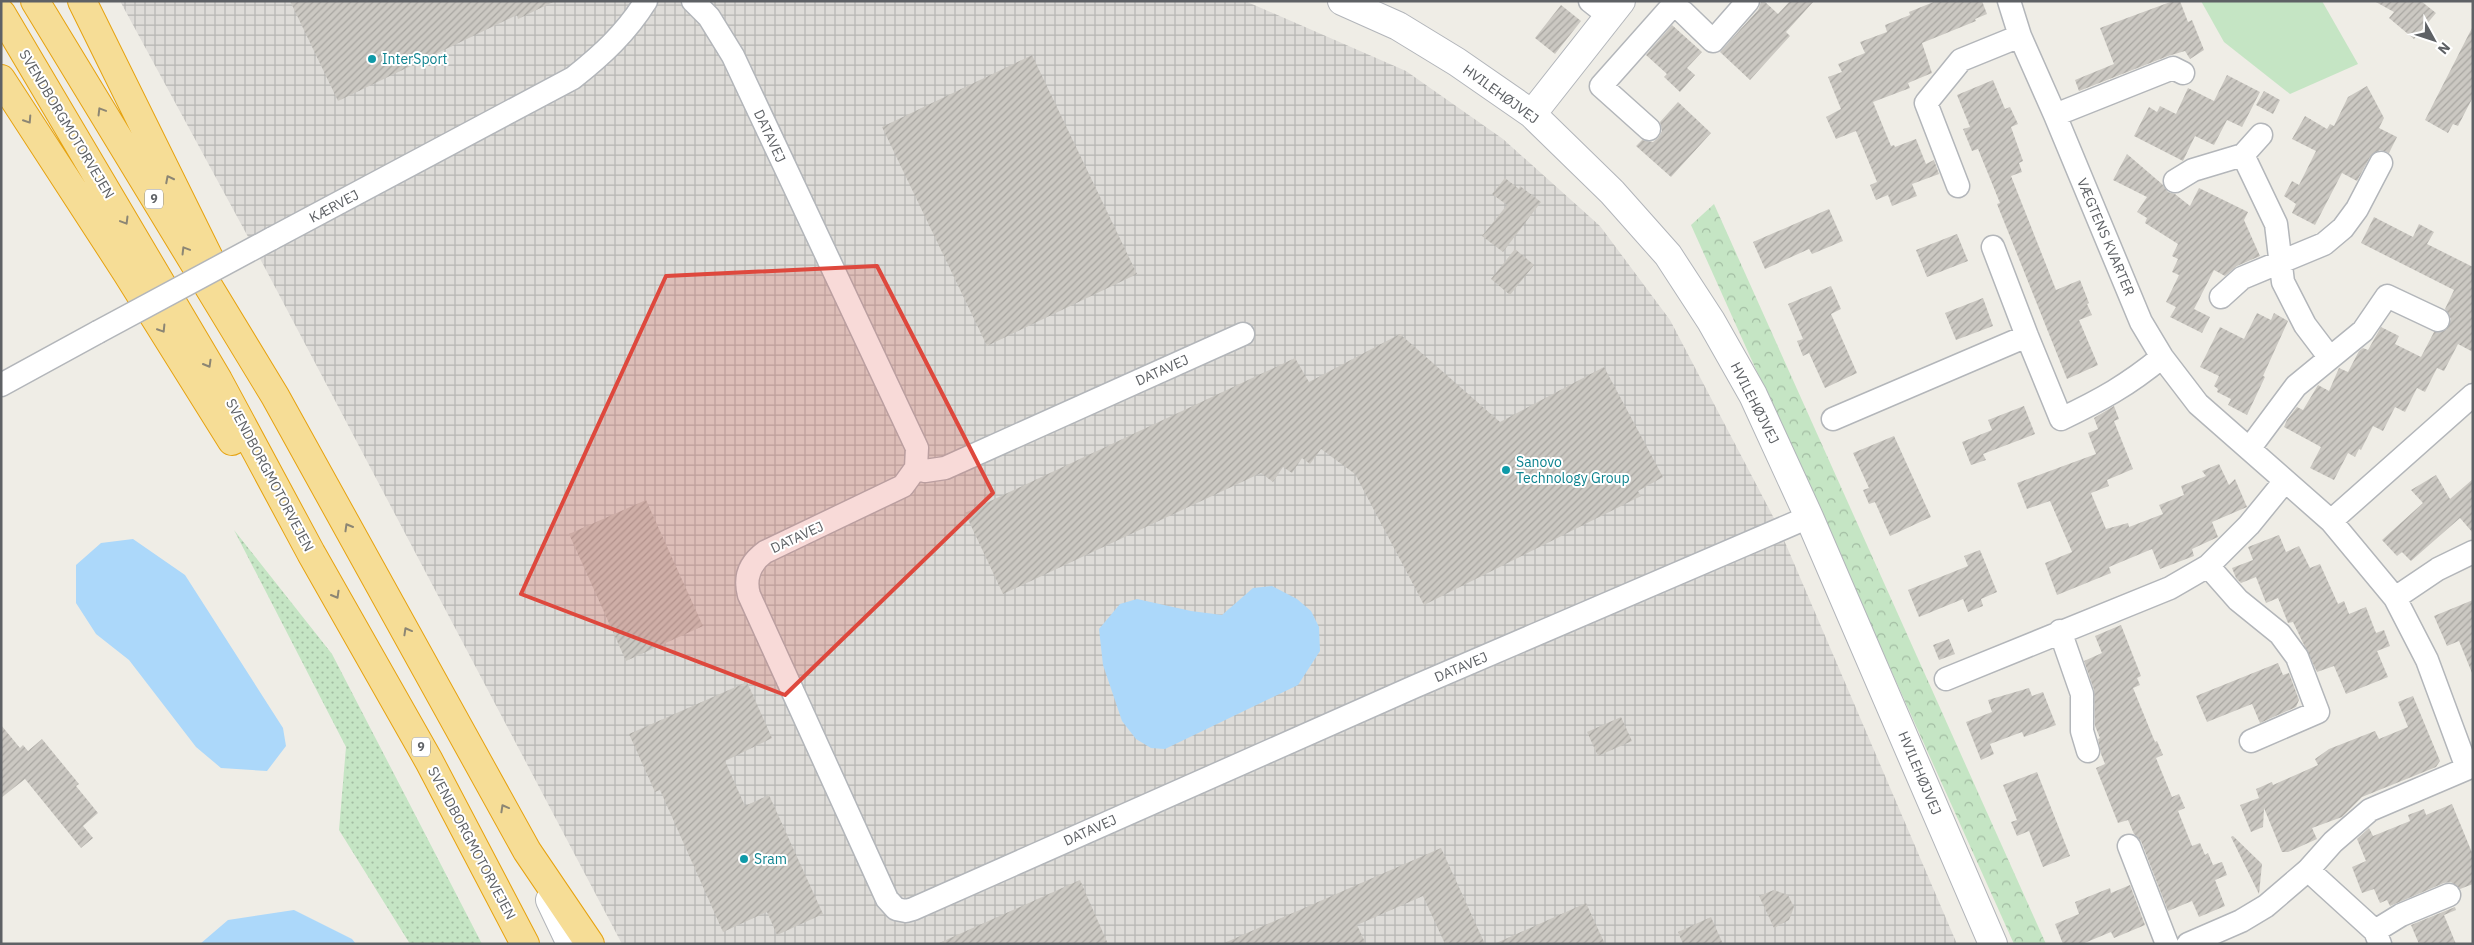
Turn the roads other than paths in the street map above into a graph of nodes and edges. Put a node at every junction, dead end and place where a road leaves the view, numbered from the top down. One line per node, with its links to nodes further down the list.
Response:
1 (36, 1): 34 (highway, 9, one-way to 1)
2 (72, 1): 17 (highway)
3 (82, 1): 17 (highway)
4 (646, 1): 32 (street, KÆRVEJ, bridge)
5 (693, 1): 37 (street, DATAVEJ)
6 (1342, 1): 15 (street, HVILEHØJVEJ)
7 (1748, 1): 9 (street)
8 (2009, 1): 12 (street, VÆGTENS KVARTER)
9 (1680, 5): 18 (street)
10 (1606, 6): 15 (street)
11 (1, 13): 42 (highway, SVENDBORGMOTORVEJEN / 9, one-way to 42)
12 (2020, 36): 16 (street, VÆGTENS KVARTER); 23 (street)
13 (2183, 74): 16 (street)
14 (1, 79): 42 (highway, one-way to 42)
15 (1532, 114): 39 (street, HVILEHØJVEJ)
16 (2055, 114): 30 (street, VÆGTENS KVARTER)
17 (140, 121): 34 (highway, one-way to 17)
18 (1649, 129)
19 (2261, 135): 20 (street)
20 (2243, 155): 22 (street); 25 (street)
21 (2381, 163): 25 (street)
22 (2175, 181)
23 (1958, 186)
24 (1993, 247): 29 (street)
25 (2280, 263): 26 (street); 31 (street)
26 (2221, 297)
27 (2438, 320): 31 (street)
28 (1243, 334): 37 (street, DATAVEJ)
29 (2026, 336): 30 (street); 35 (street)
30 (2162, 357): 36 (street, VÆGTENS KVARTER)
31 (2330, 358): 36 (street)
32 (1, 385)
33 (2473, 395): 40 (street)
34 (274, 396): 51 (highway, 9, one-way to 34)
35 (1833, 419)
36 (2249, 449): 38 (street, VÆGTENS KVARTER)
37 (916, 468): 39 (street, DATAVEJ)
38 (2285, 481): 40 (street, VÆGTENS KVARTER); 43 (street)
39 (1809, 517): 58 (street, HVILEHØJVEJ)
40 (2331, 521): 44 (street, VÆGTENS KVARTER)
41 (2473, 552): 44 (street)
42 (312, 553): 55 (highway, SVENDBORGMOTORVEJEN / 9, one-way to 55)
43 (2208, 566): 45 (street); 47 (street)
44 (2395, 598): 49 (street, VÆGTENS KVARTER)
45 (2060, 631): 46 (street); 48 (street)
46 (1946, 679)
47 (2251, 741)
48 (2088, 751)
49 (2470, 767): 52 (street, VÆGTENS KVARTER)
50 (2129, 846): 59 (street)
51 (527, 851): 56 (street); 57 (highway)
52 (2308, 870): 54 (street); 60 (street, VÆGTENS KVARTER)
53 (2449, 895): 54 (street)
54 (2378, 938)
55 (525, 944)
56 (571, 944)
57 (590, 944)
58 (1993, 944)
59 (2167, 944)
60 (2188, 944)

